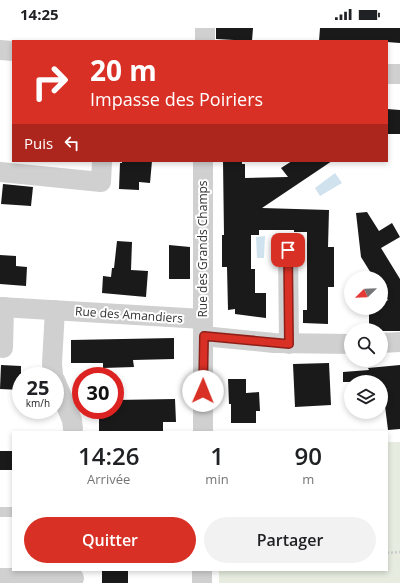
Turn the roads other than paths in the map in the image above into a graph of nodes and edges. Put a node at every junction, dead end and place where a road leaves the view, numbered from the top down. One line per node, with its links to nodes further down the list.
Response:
1 (205, 28): 2 (street)
2 (205, 40)
3 (0, 50): 4 (street)
4 (12, 51)
5 (388, 74): 6 (street)
6 (400, 74)
7 (102, 162): 9 (street)
8 (204, 162): 13 (street, Rue des Grands Champs)
9 (0, 172)
10 (288, 250): 16 (street)
11 (2, 307): 12 (street, Rue des Amandiers); 18 (street, Rue des Amandiers)
12 (55, 310): 13 (street, Rue des Amandiers); 19 (street)
13 (203, 327): 16 (street, Rue des Amandiers); 22 (street, Rue des Grands Champs)
14 (400, 342): 15 (street)
15 (388, 343)
16 (289, 344): 17 (street, Rue des Amandiers)
17 (344, 344)
18 (3, 348)
19 (52, 367)
20 (64, 401): 21 (street)
21 (73, 429)
22 (203, 431)
23 (0, 512): 24 (lane)
24 (12, 512)
25 (202, 571): 28 (street)
26 (74, 577): 27 (street)
27 (0, 578)
28 (202, 583)

